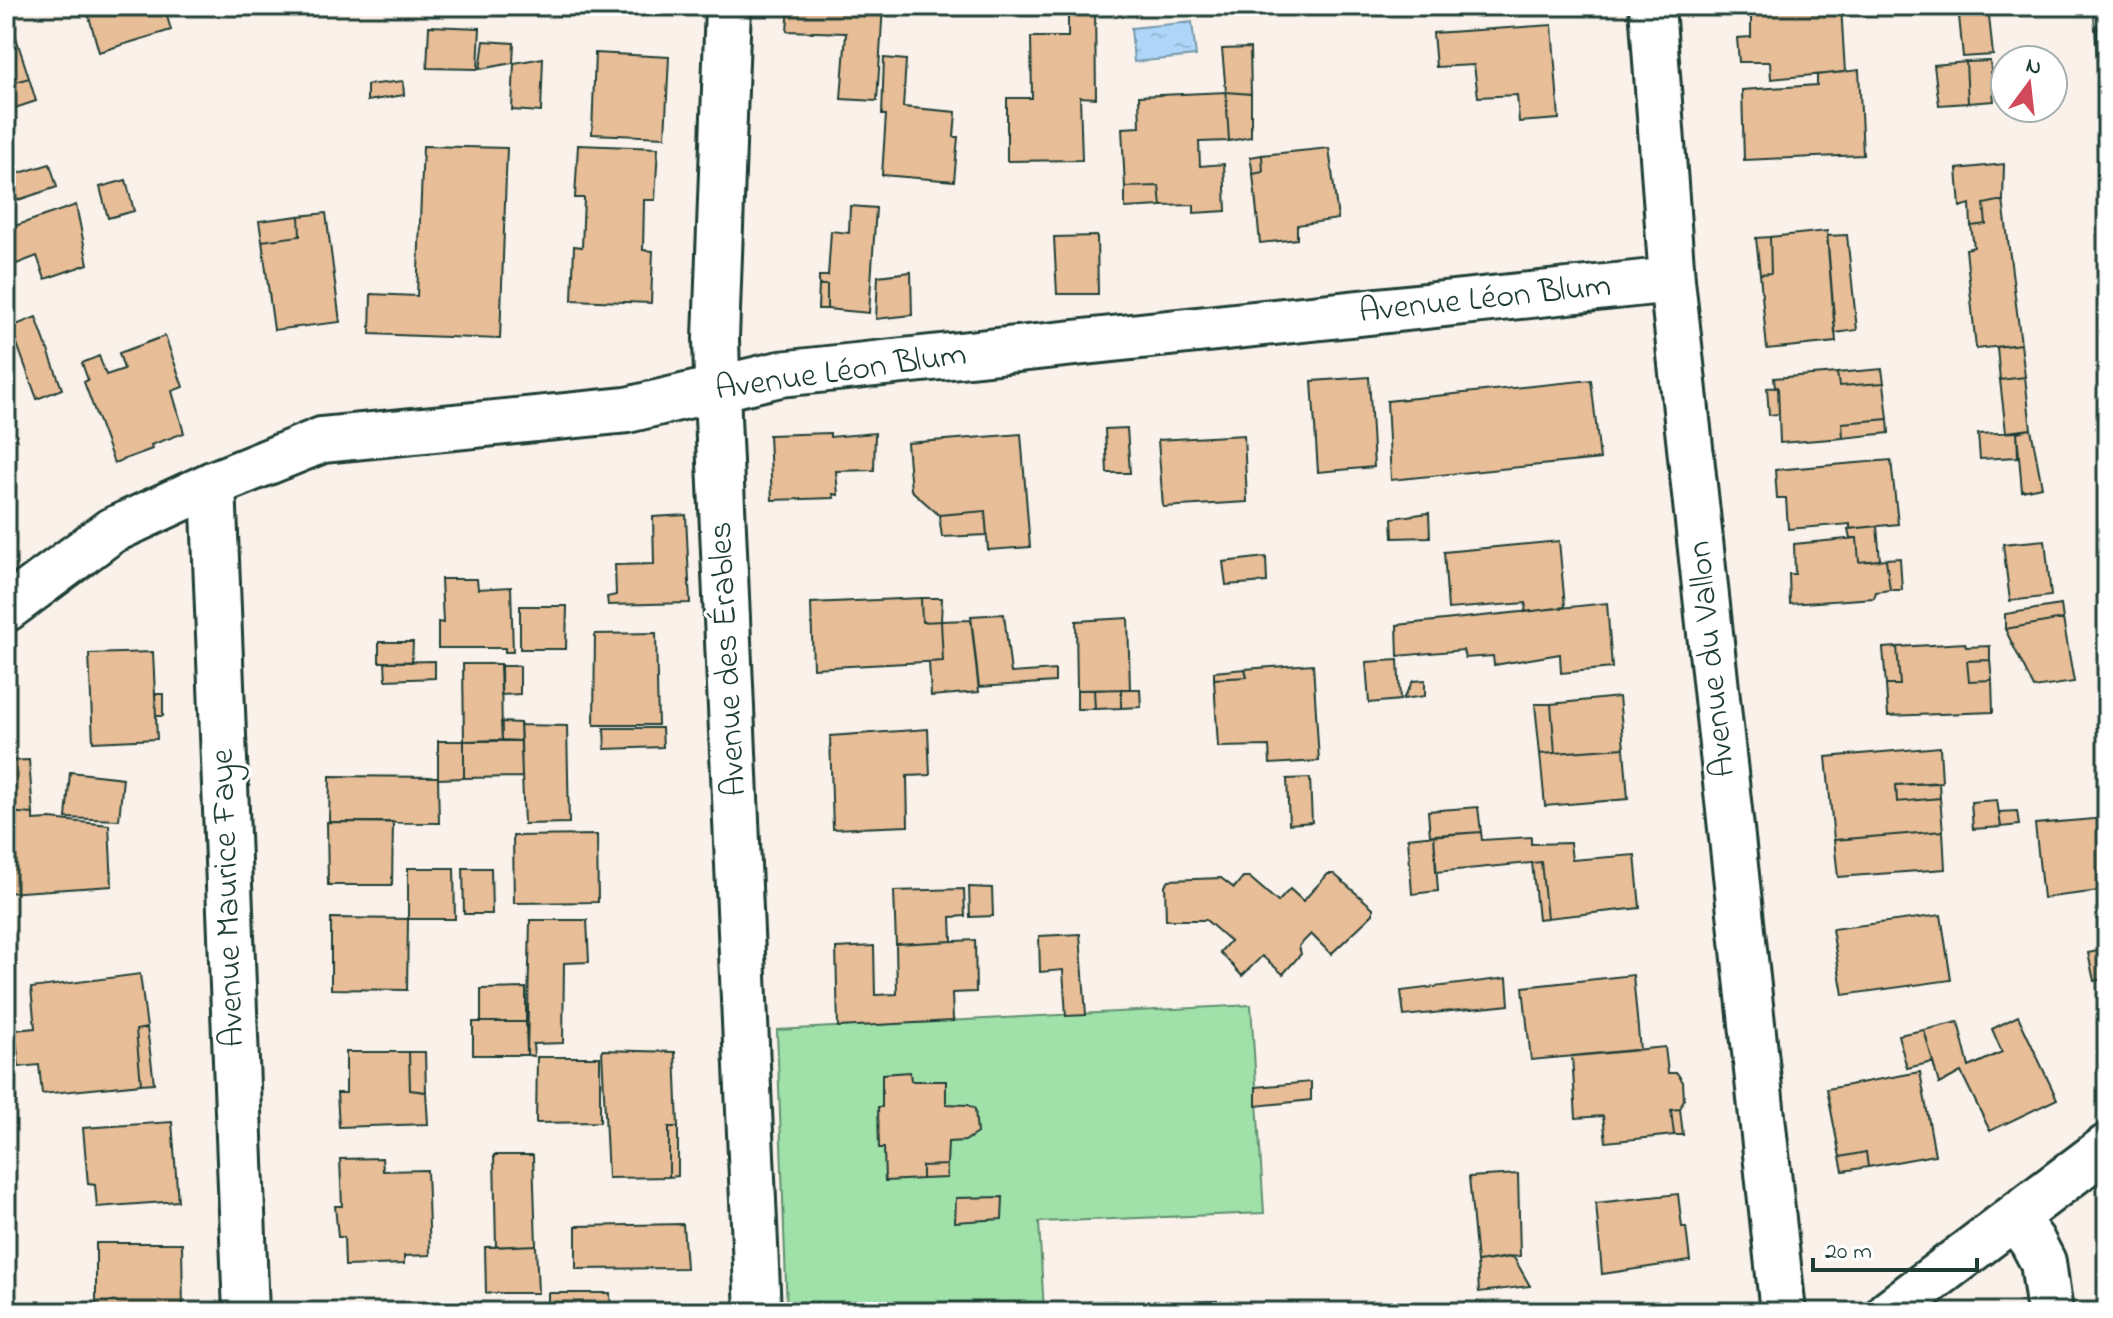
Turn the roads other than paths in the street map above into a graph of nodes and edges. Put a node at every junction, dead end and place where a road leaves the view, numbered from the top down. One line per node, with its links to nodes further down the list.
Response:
1 (728, 6): 4 (street, Avenue des Érables)
2 (1652, 6): 3 (street, Avenue du Vallon)
3 (1672, 280): 4 (street, Avenue Léon Blum); 11 (street, Avenue du Vallon)
4 (718, 389): 5 (street, Avenue Léon Blum); 10 (street, Avenue des Érables)
5 (213, 484): 6 (street, Avenue Léon Blum); 9 (street, Avenue Maurice Faye)
6 (6, 609)
7 (2107, 1147): 8 (street)
8 (2015, 1219): 12 (street); 13 (street)
9 (246, 1312)
10 (758, 1312)
11 (1783, 1312)
12 (1889, 1312)
13 (2050, 1312)

